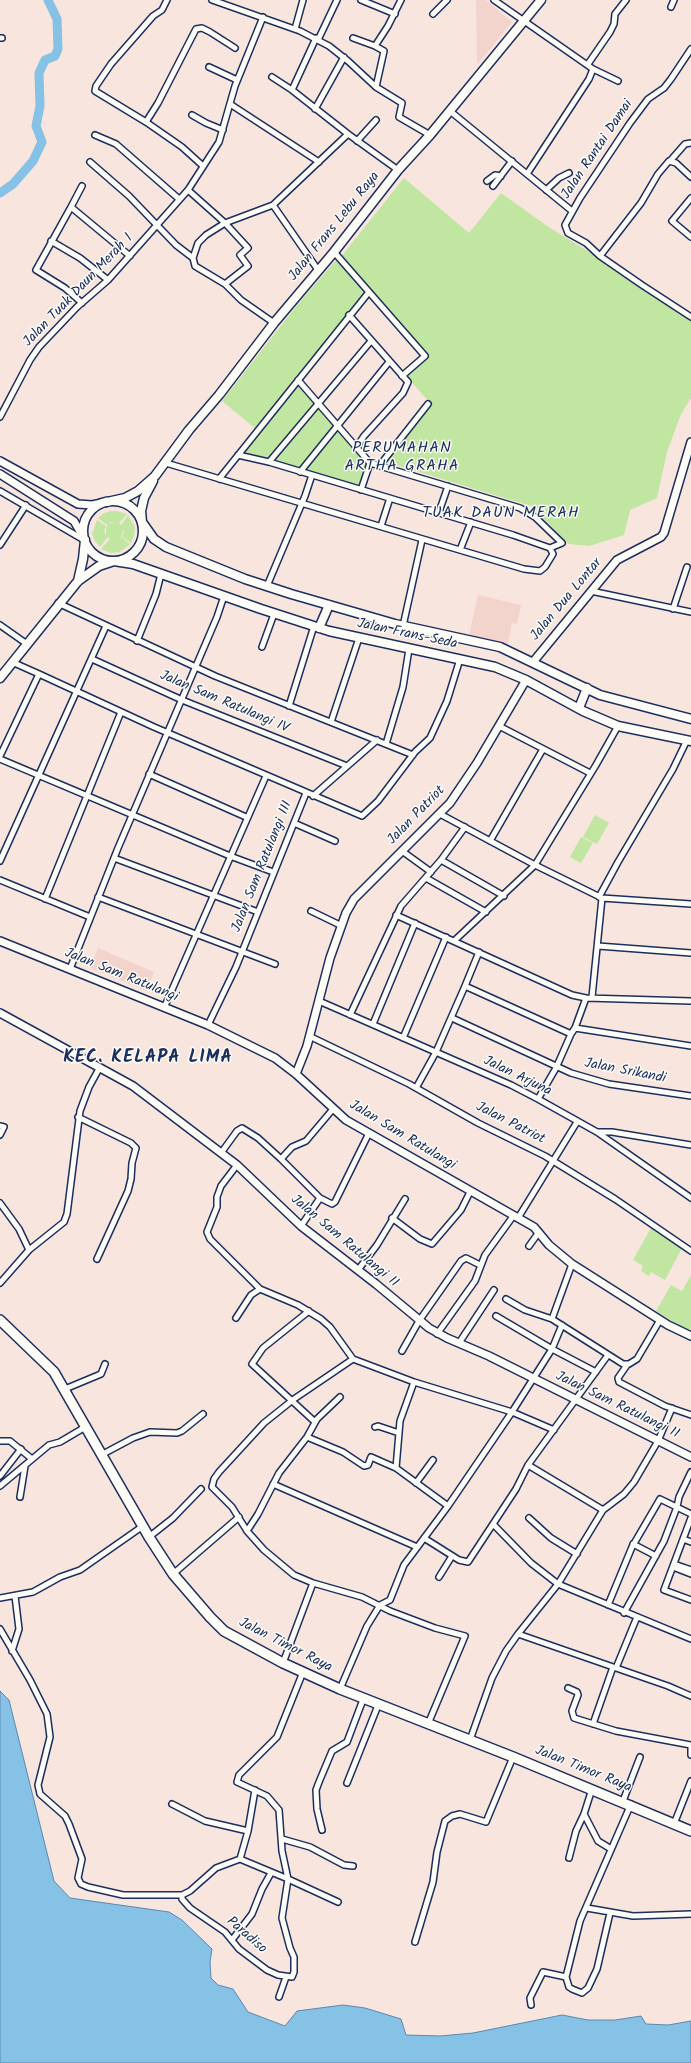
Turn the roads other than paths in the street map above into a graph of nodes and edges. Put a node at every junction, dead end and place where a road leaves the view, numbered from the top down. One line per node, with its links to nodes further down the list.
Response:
1 (167, 0): 37 (street)
2 (212, 0): 15 (street)
3 (303, 0): 17 (street)
4 (337, 0): 19 (street)
5 (361, 0): 13 (street)
6 (401, 0): 13 (street)
7 (447, 0): 14 (street)
8 (494, 0): 16 (street)
9 (541, 0): 16 (main road, Jalan Frans Lebu Raya)
10 (626, 0): 24 (street)
11 (674, 0): 12 (street)
12 (671, 7)
13 (394, 14): 20 (street)
14 (433, 14)
15 (263, 17): 17 (street); 28 (street, Jalan Tuak Daun Merah 1)
16 (524, 21): 24 (street); 34 (main road, Jalan Frans Lebu Raya)
17 (295, 29): 19 (street)
18 (353, 38): 20 (street)
19 (317, 39): 23 (street); 31 (street)
20 (375, 46): 30 (street)
21 (235, 48): 37 (street)
22 (691, 49): 63 (street, Jalan Rantai Damai)
23 (344, 57): 30 (street); 33 (street)
24 (588, 64): 26 (street)
25 (209, 67): 28 (street)
26 (593, 68): 29 (street); 51 (street)
27 (272, 77): 31 (street)
28 (237, 80): 32 (street, Jalan Tuak Daun Merah 1)
29 (618, 81)
30 (376, 87): 40 (street)
31 (292, 90): 33 (street)
32 (230, 104): 38 (street, Jalan Tuak Daun Merah 1); 47 (street)
33 (314, 109): 39 (street)
34 (450, 111): 40 (main road, Jalan Frans Lebu Raya); 45 (street, Jalan Rantai Damai)
35 (192, 115): 38 (street)
36 (376, 120): 42 (street)
37 (146, 122): 48 (street)
38 (223, 130): 48 (street, Jalan Tuak Daun Merah 1)
39 (348, 134): 42 (street); 47 (street)
40 (430, 135): 49 (main road, Jalan Frans Lebu Raya)
41 (95, 136): 60 (street)
42 (358, 141): 49 (street)
43 (691, 143): 44 (street)
44 (671, 160): 53 (street); 70 (street)
45 (512, 161): 51 (street, Jalan Rantai Damai); 52 (street)
46 (90, 162): 65 (street)
47 (319, 162): 61 (street)
48 (203, 166): 57 (street, Jalan Tuak Daun Merah 1)
49 (398, 170): 68 (main road, Jalan Frans Lebu Raya)
50 (569, 172): 58 (street)
51 (527, 174): 58 (street, Jalan Rantai Damai)
52 (501, 176): 54 (street); 56 (street)
53 (691, 177)
54 (488, 181)
55 (82, 186): 62 (street)
56 (494, 186)
57 (188, 190): 60 (street, Jalan Tuak Daun Merah 1); 64 (street)
58 (546, 190): 63 (street, Jalan Rantai Damai)
59 (691, 198): 66 (street)
60 (179, 199): 65 (street, Jalan Tuak Daun Merah 1)
61 (273, 205): 64 (street); 72 (street)
62 (71, 207): 67 (street); 69 (street)
63 (572, 211): 70 (street, Jalan Rantai Damai)
64 (225, 223): 71 (street); 74 (street)
65 (157, 225): 69 (street, Jalan Tuak Daun Merah 1); 71 (street)
66 (691, 237)
67 (51, 241): 73 (street); 76 (street)
68 (334, 252): 72 (main road, Jalan Frans Lebu Raya); 75 (street)
69 (130, 256): 73 (street, Jalan Tuak Daun Merah 1)
70 (600, 256): 78 (street, Jalan Rantai Damai)
71 (193, 258): 74 (street)
72 (318, 270): 79 (main road, Jalan Frans Lebu Raya)
73 (108, 280): 76 (street, Jalan Tuak Daun Merah 1)
74 (225, 284): 79 (street)
75 (369, 292): 77 (street); 82 (street)
76 (82, 303): 86 (street, Jalan Tuak Daun Merah 1)
77 (349, 315): 80 (street); 83 (street)
78 (691, 317)
79 (274, 323): 93 (main road, Jalan Frans Lebu Raya)
80 (371, 341): 81 (street); 84 (street)
81 (389, 362): 82 (street); 87 (street)
82 (402, 376): 89 (street)
83 (298, 380): 84 (street); 90 (street)
84 (319, 403): 87 (street); 92 (street)
85 (428, 404): 95 (street)
86 (0, 417)
87 (338, 425): 89 (street); 96 (street)
88 (691, 442): 124 (street, Jalan Dua Lontar)
89 (356, 448): 94 (street)
90 (238, 455): 92 (street); 100 (street)
91 (0, 461): 105 (street)
92 (269, 462): 96 (street)
93 (166, 463): 99 (main road, Jalan Frans Lebu Raya); 100 (street)
94 (370, 463): 95 (street); 102 (street)
95 (380, 466): 101 (street)
96 (300, 472): 98 (street)
97 (0, 474): 114 (street)
98 (312, 475): 102 (street); 106 (street)
99 (155, 476): 105 (main road, Jalan Frans Lebu Raya); 109 (main road, Jalan Frans Lebu Raya)
100 (219, 479): 106 (street)
101 (448, 486): 108 (street); 117 (street)
102 (361, 490): 104 (street)
103 (0, 491): 107 (street)
104 (390, 498): 108 (street); 111 (street)
105 (107, 502): 109 (main road); 114 (main road)
106 (301, 504): 111 (street); 123 (street)
107 (26, 505): 112 (street); 114 (street)
108 (439, 512): 110 (street)
109 (142, 522): 119 (main road); 123 (main road, Jalan Frans-Seda)
110 (471, 522): 117 (street); 118 (street)
111 (381, 526): 115 (street)
112 (6, 535): 113 (street); 116 (street)
113 (0, 539)
114 (85, 540): 119 (main road); 122 (main road)
115 (422, 540): 118 (street); 133 (street)
116 (0, 545)
117 (550, 548): 118 (street)
118 (460, 550)
119 (114, 561): 121 (main road, Jalan Frans-Seda); 122 (main road)
120 (687, 567): 128 (street)
121 (161, 574): 125 (main road, Jalan Frans-Seda); 136 (street)
122 (78, 580): 126 (main road)
123 (267, 586): 127 (main road, Jalan Frans-Seda)
124 (591, 591): 128 (street); 143 (street, Jalan Dua Lontar)
125 (224, 596): 130 (main road, Jalan Frans-Seda); 144 (street)
126 (58, 603): 132 (street); 137 (main road)
127 (329, 605): 133 (main road, Jalan Frans-Seda); 134 (main road)
128 (673, 609): 129 (street)
129 (691, 612)
130 (274, 614): 134 (main road, Jalan Frans-Seda); 138 (street)
131 (0, 625): 137 (street)
132 (106, 626): 136 (street); 140 (street)
133 (403, 626): 143 (main road, Jalan Frans-Seda)
134 (317, 627): 135 (main road, Jalan Frans-Seda); 151 (street)
135 (359, 638): 139 (main road, Jalan Frans-Seda); 155 (street)
136 (137, 641): 144 (street)
137 (27, 644): 142 (main road)
138 (262, 646)
139 (409, 649): 141 (main road, Jalan Frans-Seda); 161 (street)
140 (92, 659): 149 (street); 150 (street, Jalan Sam Ratulangi IV)
141 (460, 659): 147 (main road, Jalan Frans-Seda); 164 (street, Jalan Sam Ratulangi III)
142 (12, 662): 145 (main road); 146 (street)
143 (533, 662): 148 (main road, Jalan Frans-Seda)
144 (196, 667): 150 (street); 151 (street)
145 (2, 673)
146 (39, 674): 149 (street); 163 (street)
147 (526, 680): 152 (main road, Jalan Frans-Seda); 156 (street, Jalan Patriot)
148 (588, 688): 152 (main road); 154 (main road, Jalan Frans-Seda)
149 (77, 692): 153 (street); 169 (street)
150 (182, 700): 158 (street); 166 (street, Jalan Sam Ratulangi IV)
151 (289, 706): 155 (street)
152 (579, 708): 157 (main road, Jalan Frans-Seda)
153 (121, 712): 158 (street); 172 (street)
154 (691, 720)
155 (331, 722): 159 (street)
156 (499, 726): 162 (street); 175 (street, Jalan Patriot)
157 (618, 726): 160 (main road, Jalan Frans-Seda); 168 (street)
158 (167, 733): 167 (street); 170 (street)
159 (377, 740): 161 (street); 166 (street)
160 (689, 740): 194 (street)
161 (386, 744): 164 (street)
162 (543, 749): 168 (street); 180 (street)
163 (0, 756)
164 (413, 756): 173 (street, Jalan Sam Ratulangi III)
165 (0, 760): 169 (street)
166 (347, 766): 173 (street)
167 (149, 774): 174 (street); 176 (street)
168 (590, 774): 186 (street)
169 (39, 776): 172 (street); 185 (street)
170 (266, 776): 171 (street); 176 (street)
171 (306, 793): 173 (street, Jalan Sam Ratulangi III); 177 (street, Jalan Sam Ratulangi III)
172 (86, 795): 174 (street); 195 (street)
173 (313, 796)
174 (132, 814): 182 (street); 183 (street)
175 (440, 814): 178 (street); 181 (street, Jalan Patriot)
176 (246, 817): 182 (street)
177 (294, 823): 179 (street); 187 (street, Jalan Sam Ratulangi III)
178 (465, 827): 180 (street); 184 (street)
179 (335, 841)
180 (490, 841): 186 (street)
181 (402, 850): 188 (street); 203 (street, Jalan Patriot)
182 (230, 856): 187 (street); 191 (street)
183 (114, 858): 191 (street); 193 (street)
184 (441, 860): 188 (street); 192 (street)
185 (0, 861)
186 (535, 865): 192 (street); 194 (street)
187 (274, 872): 198 (street, Jalan Sam Ratulangi III)
188 (431, 872): 189 (street)
189 (426, 878): 199 (street); 200 (street)
190 (0, 880): 195 (street)
191 (214, 895): 198 (street); 204 (street)
192 (504, 896): 199 (street)
193 (98, 897): 201 (street); 204 (street)
194 (601, 898): 196 (street); 208 (street)
195 (45, 899): 201 (street)
196 (691, 904)
197 (312, 911): 203 (street)
198 (258, 912): 209 (street, Jalan Sam Ratulangi III)
199 (486, 912): 207 (street)
200 (396, 915): 202 (street); 221 (street)
201 (90, 917): 213 (street)
202 (415, 923): 205 (street); 223 (street)
203 (342, 926): 217 (street, Jalan Patriot)
204 (196, 934): 209 (street); 219 (street)
205 (446, 937): 207 (street); 228 (street)
206 (0, 941): 213 (street, Jalan Sam Ratulangi)
207 (454, 941): 210 (street)
208 (598, 946): 211 (street); 215 (street)
209 (242, 950): 212 (street); 224 (street, Jalan Sam Ratulangi III)
210 (478, 952): 214 (street); 216 (street)
211 (691, 953)
212 (275, 964)
213 (70, 969): 219 (street, Jalan Sam Ratulangi)
214 (465, 986): 222 (street); 226 (street)
215 (592, 997): 216 (street); 218 (street)
216 (586, 998): 225 (street)
217 (319, 1001): 221 (street, Jalan Arjuna); 227 (street, Jalan Patriot)
218 (691, 1001)
219 (164, 1008): 224 (street, Jalan Sam Ratulangi)
220 (0, 1013): 231 (street, Jalan Sam Ratulangi II)
221 (350, 1015): 223 (street, Jalan Arjuna)
222 (452, 1018): 230 (street); 232 (street, Jalan Srikandi)
223 (373, 1024): 228 (street, Jalan Arjuna)
224 (208, 1025): 233 (street, Jalan Sam Ratulangi)
225 (575, 1028): 226 (street); 229 (street)
226 (571, 1034): 232 (street)
227 (310, 1036): 233 (street, Jalan Patriot); 234 (street, Jalan Patriot)
228 (403, 1038): 230 (street, Jalan Arjuna)
229 (691, 1046)
230 (436, 1052): 234 (street); 236 (street, Jalan Arjuna)
231 (100, 1067): 238 (street); 245 (street, Jalan Sam Ratulangi II)
232 (556, 1068): 235 (street, Jalan Srikandi); 236 (street)
233 (296, 1074): 237 (street, Jalan Sam Ratulangi)
234 (416, 1088): 247 (street, Jalan Patriot)
235 (691, 1096)
236 (538, 1099): 239 (street, Jalan Arjuna)
237 (333, 1109): 242 (street, Jalan Sam Ratulangi); 246 (street)
238 (78, 1117): 259 (street); 261 (street)
239 (577, 1122): 241 (street, Jalan Arjuna); 247 (street)
240 (0, 1126): 243 (street)
241 (597, 1132): 244 (street); 251 (street, Jalan Arjuna)
242 (369, 1133): 249 (street, Jalan Sam Ratulangi); 250 (street)
243 (0, 1135)
244 (691, 1145)
245 (221, 1153): 246 (street); 248 (street, Jalan Sam Ratulangi II)
246 (281, 1159): 250 (street)
247 (553, 1161): 254 (street); 260 (street, Jalan Patriot)
248 (237, 1165): 256 (street, Jalan Sam Ratulangi II); 266 (street)
249 (470, 1192): 254 (street, Jalan Sam Ratulangi); 255 (street)
250 (320, 1198): 256 (street)
251 (691, 1198)
252 (406, 1199): 255 (street)
253 (0, 1203): 259 (street)
254 (516, 1216): 257 (street, Jalan Sam Ratulangi); 263 (street)
255 (392, 1218): 264 (street)
256 (301, 1226): 264 (street, Jalan Sam Ratulangi II)
257 (539, 1232): 258 (street); 262 (street, Jalan Sam Ratulangi)
258 (529, 1246)
259 (29, 1250): 265 (street)
260 (691, 1251)
261 (97, 1259)
262 (572, 1264): 272 (street); 275 (street, Jalan Sam Ratulangi)
263 (480, 1265): 274 (street); 277 (street)
264 (358, 1270): 274 (street, Jalan Sam Ratulangi II)
265 (0, 1284)
266 (260, 1289): 269 (street); 271 (street)
267 (494, 1290): 279 (street)
268 (506, 1299): 272 (street)
269 (309, 1311): 283 (street); 292 (street)
270 (496, 1316): 280 (street)
271 (236, 1318)
272 (552, 1318): 276 (street)
273 (0, 1320): 289 (highway, Jalan Timor Raya)
274 (419, 1320): 277 (street, Jalan Sam Ratulangi II); 281 (street)
275 (660, 1320): 278 (street, Jalan Sam Ratulangi); 285 (street)
276 (562, 1325): 280 (street); 282 (street)
277 (438, 1334): 279 (street, Jalan Sam Ratulangi II)
278 (691, 1336)
279 (459, 1343): 287 (street, Jalan Sam Ratulangi II)
280 (552, 1349): 286 (street); 287 (street)
281 (402, 1351)
282 (608, 1354): 285 (street); 286 (street)
283 (353, 1359): 288 (street); 292 (street)
284 (105, 1364): 289 (street)
285 (627, 1365): 293 (street)
286 (596, 1372): 291 (street)
287 (532, 1379): 291 (street, Jalan Sam Ratulangi II); 294 (street)
288 (414, 1382): 294 (street); 301 (street)
289 (65, 1389): 298 (highway, Jalan Timor Raya)
290 (340, 1397): 297 (street)
291 (576, 1400): 300 (street); 304 (street, Jalan Sam Ratulangi II)
292 (291, 1401): 297 (street); 324 (street)
293 (672, 1408): 296 (street); 304 (street)
294 (512, 1412): 300 (street); 320 (street)
295 (203, 1414): 306 (street)
296 (691, 1415)
297 (315, 1422): 302 (street)
298 (87, 1426): 306 (highway, Jalan Timor Raya); 308 (street)
299 (375, 1427): 301 (street)
300 (554, 1430): 311 (street)
301 (399, 1433): 312 (street)
302 (307, 1437): 312 (street); 316 (street)
303 (0, 1441): 305 (street)
304 (658, 1441): 307 (street, Jalan Sam Ratulangi II); 322 (street)
305 (21, 1449): 308 (street); 314 (street)
306 (103, 1454): 328 (highway, Jalan Timor Raya)
307 (691, 1458)
308 (32, 1459): 310 (street)
309 (433, 1460): 315 (street)
310 (26, 1465): 317 (street); 319 (street)
311 (528, 1465): 322 (street); 327 (street)
312 (396, 1468): 315 (street)
313 (691, 1472): 321 (street)
314 (0, 1476)
315 (416, 1483): 320 (street)
316 (273, 1484): 329 (street); 335 (street)
317 (0, 1486)
318 (201, 1489): 330 (street)
319 (20, 1497)
320 (448, 1506): 331 (street)
321 (677, 1507): 323 (street); 334 (street); 338 (street)
322 (603, 1510): 336 (street)
323 (691, 1514)
324 (239, 1517): 329 (street); 341 (street)
325 (529, 1518): 336 (street)
326 (691, 1518): 332 (street)
327 (493, 1524): 337 (street); 345 (street)
328 (143, 1526): 330 (highway, Jalan Timor Raya); 346 (street)
329 (247, 1531): 344 (street)
330 (149, 1536): 341 (highway, Jalan Timor Raya)
331 (424, 1538): 335 (street); 337 (street)
332 (683, 1539): 333 (street); 339 (street)
333 (691, 1542)
334 (633, 1544): 338 (street); 350 (street)
335 (417, 1547): 349 (street)
336 (577, 1554): 345 (street)
337 (452, 1556): 343 (street)
338 (656, 1556): 351 (street)
339 (673, 1566): 340 (street); 342 (street); 348 (street)
340 (691, 1570)
341 (173, 1574): 357 (highway, Jalan Timor Raya)
342 (691, 1574)
343 (439, 1577)
344 (313, 1583): 349 (street); 357 (street)
345 (558, 1584): 350 (street); 354 (street)
346 (15, 1596): 347 (street); 356 (street)
347 (0, 1598)
348 (691, 1600)
349 (380, 1605): 361 (street); 365 (street)
350 (608, 1605): 351 (street)
351 (624, 1612): 352 (street)
352 (637, 1617): 355 (street); 358 (street)
353 (0, 1629): 356 (street)
354 (518, 1634): 358 (street); 367 (street)
355 (691, 1639)
356 (12, 1651): 391 (street)
357 (283, 1663): 359 (highway, Jalan Timor Raya)
358 (615, 1668): 362 (street); 366 (street)
359 (302, 1672): 361 (highway, Jalan Timor Raya); 376 (street)
360 (568, 1688): 366 (street)
361 (340, 1689): 363 (highway, Jalan Timor Raya)
362 (691, 1696)
363 (364, 1697): 364 (highway, Jalan Timor Raya); 381 (street)
364 (379, 1703): 365 (highway, Jalan Timor Raya); 374 (street)
365 (428, 1724): 367 (highway, Jalan Timor Raya)
366 (593, 1724): 368 (street)
367 (470, 1740): 371 (highway, Jalan Timor Raya)
368 (691, 1745): 369 (street)
369 (691, 1750): 370 (street)
370 (691, 1755)
371 (513, 1757): 375 (highway, Jalan Timor Raya); 397 (street)
372 (640, 1757): 377 (street)
373 (691, 1781): 380 (street)
374 (347, 1783)
375 (592, 1789): 377 (highway, Jalan Timor Raya); 379 (street)
376 (255, 1790): 382 (street); 384 (street)
377 (627, 1803): 380 (highway, Jalan Timor Raya); 385 (street)
378 (172, 1804): 382 (street)
379 (584, 1814): 385 (street); 386 (street)
380 (674, 1824): 383 (highway, Jalan Timor Raya)
381 (322, 1830)
382 (248, 1831): 387 (street)
383 (691, 1831)
384 (282, 1839): 388 (street); 390 (street)
385 (611, 1849): 393 (street)
386 (569, 1858)
387 (240, 1859): 389 (street); 391 (street)
388 (353, 1866)
389 (271, 1873): 390 (street); 396 (street)
390 (288, 1879): 392 (street); 399 (street, Paradiso)
391 (182, 1895): 396 (street, Paradiso)
392 (338, 1902)
393 (587, 1908): 394 (street); 398 (street)
394 (610, 1913): 395 (street); 398 (street)
395 (691, 1914)
396 (232, 1940): 399 (street, Paradiso)
397 (415, 1942)
398 (566, 1977): 401 (street)
399 (286, 1978): 400 (street)
400 (279, 1997)
401 (531, 2005)

